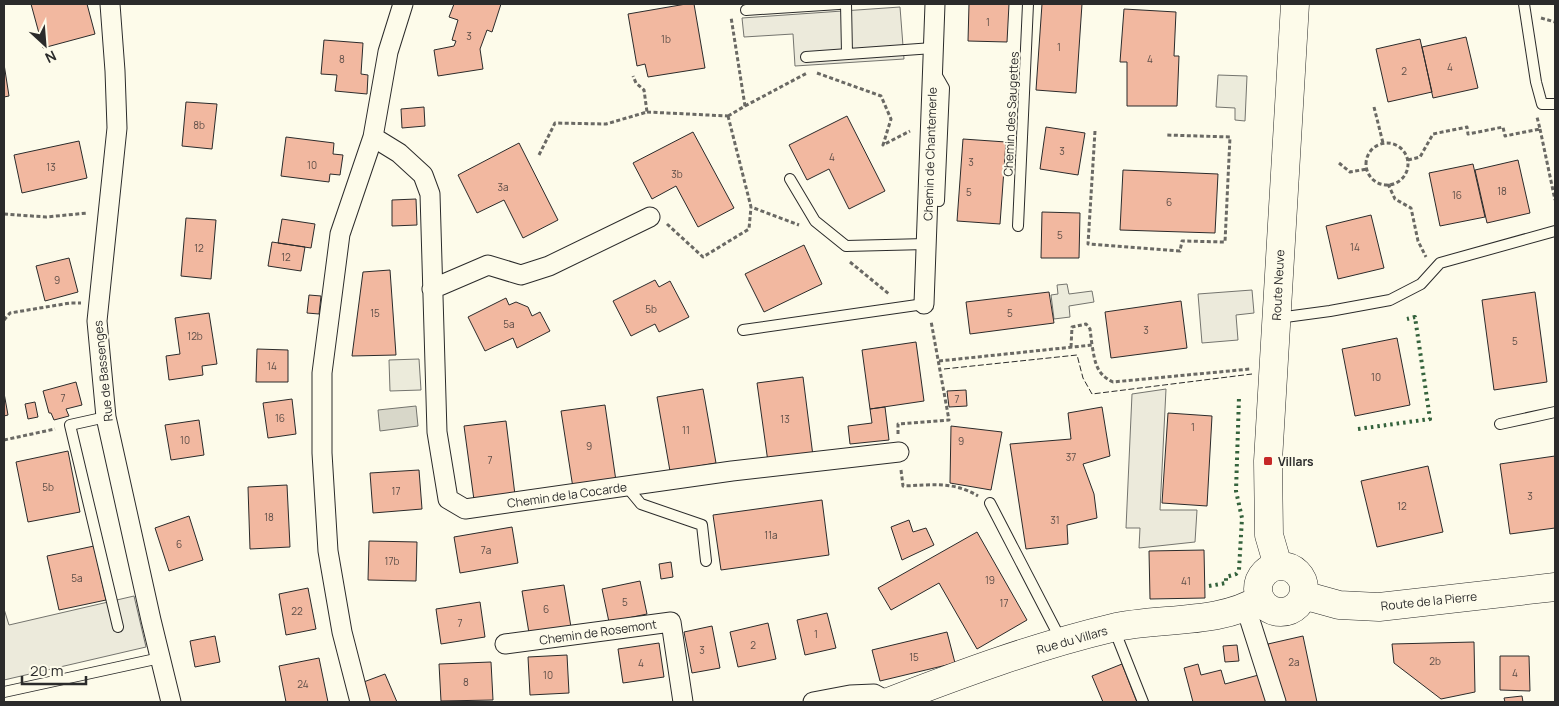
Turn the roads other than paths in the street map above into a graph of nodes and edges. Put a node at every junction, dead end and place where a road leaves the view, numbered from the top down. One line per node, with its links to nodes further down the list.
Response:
1 (110, 4): 27 (street, Rue de Bassenges)
2 (403, 4): 15 (street)
3 (839, 4): 4 (lane); 9 (lane)
4 (845, 4): 11 (lane)
5 (935, 4): 10 (street, Chemin de Chantemerle)
6 (1028, 4): 19 (lane, Chemin des Saugettes)
7 (1295, 4): 24 (main road, Route Neuve)
8 (1524, 4): 14 (lane)
9 (746, 10)
10 (933, 48): 11 (lane); 13 (street, Chemin de Chantemerle)
11 (848, 53): 12 (lane)
12 (806, 57)
13 (933, 69): 17 (lane); 21 (street, Chemin de Chantemerle)
14 (1555, 104)
15 (373, 137): 22 (street, Chemin de la Cocarde); 44 (street)
16 (790, 179): 21 (lane)
17 (939, 201)
18 (650, 217): 22 (street)
19 (1018, 226)
20 (1555, 232): 24 (lane)
21 (926, 244): 23 (street, Chemin de Chantemerle)
22 (432, 289): 30 (street, Chemin de la Cocarde)
23 (924, 304): 25 (lane)
24 (1276, 318): 33 (main road, Route Neuve)
25 (743, 330)
26 (1555, 412): 28 (lane)
27 (106, 417): 37 (lane); 41 (street, Rue de Bassenges)
28 (1500, 424)
29 (899, 452): 30 (street, Chemin de la Cocarde)
30 (627, 487): 32 (lane)
31 (990, 503): 39 (lane)
32 (706, 561)
33 (1278, 566): 35 (main road); 36 (main road)
34 (1555, 587): 35 (main road, Route de la Pierre)
35 (1303, 595): 36 (main road)
36 (1254, 604): 38 (main road, Rue du Villars); 49 (street)
37 (118, 627)
38 (1114, 627): 39 (main road, Rue du Villars); 48 (lane)
39 (1062, 642): 47 (main road, Rue du Villars)
40 (505, 644): 45 (street, Chemin de Rosemont)
41 (160, 658): 42 (lane); 43 (street, Rue de Bassenges)
42 (4, 692)
43 (172, 702)
44 (360, 702)
45 (683, 702)
46 (813, 702): 47 (street)
47 (889, 702)
48 (1143, 702)
49 (1276, 702)

